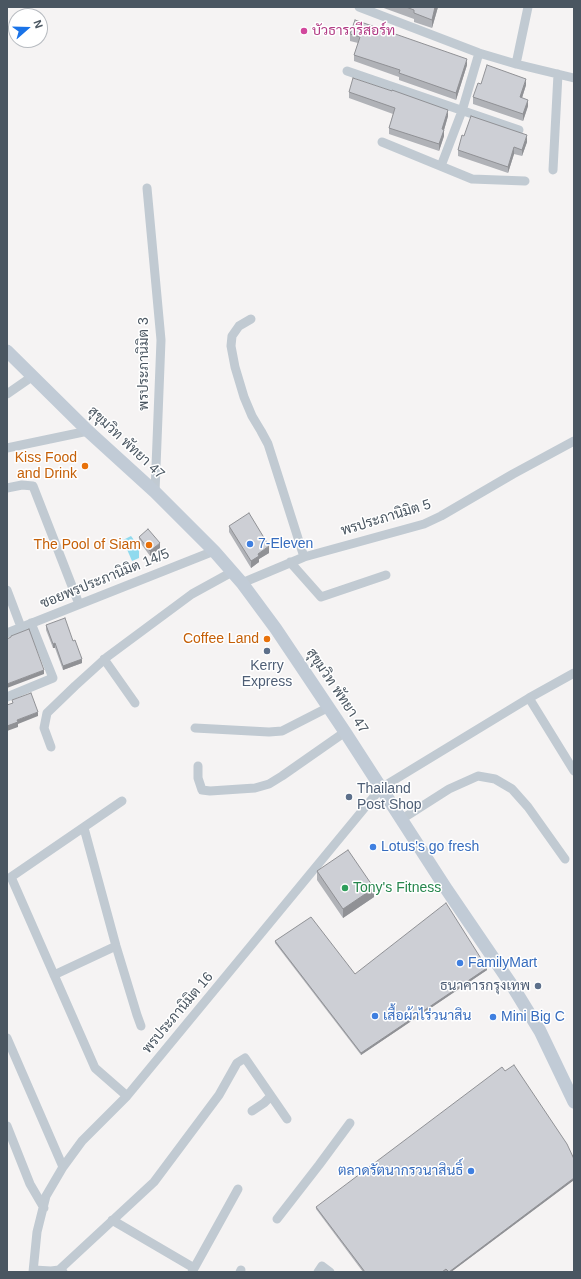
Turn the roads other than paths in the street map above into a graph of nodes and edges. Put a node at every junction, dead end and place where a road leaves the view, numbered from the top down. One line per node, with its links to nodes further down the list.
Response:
1 (359, 7): 3 (street)
2 (528, 7): 4 (street)
3 (479, 53): 4 (street); 8 (street)
4 (516, 64): 6 (street)
5 (347, 72): 8 (street)
6 (558, 74): 7 (street); 12 (street)
7 (574, 78)
8 (462, 111): 9 (street); 11 (street)
9 (519, 130)
10 (382, 142): 11 (street)
11 (441, 166): 13 (street)
12 (553, 170)
13 (525, 181)
14 (147, 188): 23 (street, พรประภานิมิต 3)
15 (251, 318): 25 (street)
16 (7, 351): 17 (street, สุขุมวิท พัทยา 47)
17 (33, 376): 18 (street); 19 (street, สุขุมวิท พัทยา 47)
18 (7, 394)
19 (88, 431): 21 (street); 23 (street, สุขุมวิท พัทยา 47)
20 (574, 441): 25 (street, พรประภานิมิต 5)
21 (7, 448)
22 (7, 488): 31 (street)
23 (155, 492): 24 (street, สุขุมวิท พัทยา 47)
24 (214, 551): 27 (street, สุขุมวิท พัทยา 47); 31 (street, ซอยพรประภานิมิต 14/5)
25 (304, 557): 26 (street, พรประภานิมิต 5)
26 (290, 562): 28 (street); 29 (street, พรประภานิมิต 5)
27 (232, 572): 29 (street, สุขุมวิท พัทยา 47); 35 (street)
28 (386, 575)
29 (242, 583): 40 (street, สุขุมวิท พัทยา 47)
30 (7, 590): 33 (street)
31 (79, 604): 32 (street, ซอยพรประภานิมิต 14/5)
32 (31, 623): 33 (street, ซอยพรประภานิมิต 14/5); 37 (street)
33 (21, 627): 34 (street, ซอยพรประภานิมิต 14/5)
34 (7, 633)
35 (104, 659): 39 (street); 43 (street)
36 (574, 673): 38 (street, พรประภานิมิต 16)
37 (7, 697)
38 (529, 698): 45 (street); 46 (street, พรประภานิมิต 16)
39 (135, 703)
40 (328, 707): 41 (street); 42 (street, สุขุมวิท พัทยา 47)
41 (195, 728)
42 (346, 732): 44 (street); 46 (street, สุขุมวิท พัทยา 47)
43 (51, 747)
44 (198, 766)
45 (574, 771)
46 (381, 788): 48 (street, สุขุมวิท พัทยา 47); 55 (street, พรประภานิมิต 16)
47 (122, 801): 49 (street)
48 (402, 819): 50 (street); 57 (street, สุขุมวิท พัทยา 47)
49 (84, 828): 51 (street); 52 (street)
50 (565, 859)
51 (116, 946): 52 (street); 53 (street)
52 (54, 975): 55 (street)
53 (141, 1026)
54 (7, 1038): 62 (street)
55 (127, 1096): 62 (street, พรประภานิมิต 16)
56 (270, 1096): 58 (street); 59 (street); 66 (street)
57 (574, 1102)
58 (252, 1111)
59 (287, 1119)
60 (350, 1123): 65 (street)
61 (7, 1126): 64 (street)
62 (63, 1167): 64 (street, พรประภานิมิต 16)
63 (238, 1189): 67 (street)
64 (44, 1208): 68 (street, พรประภานิมิต 16)
65 (277, 1219)
66 (112, 1220): 67 (street); 69 (street)
67 (193, 1270)
68 (33, 1271): 69 (street)
69 (61, 1271)
70 (318, 1272): 71 (street)
71 (330, 1272)

